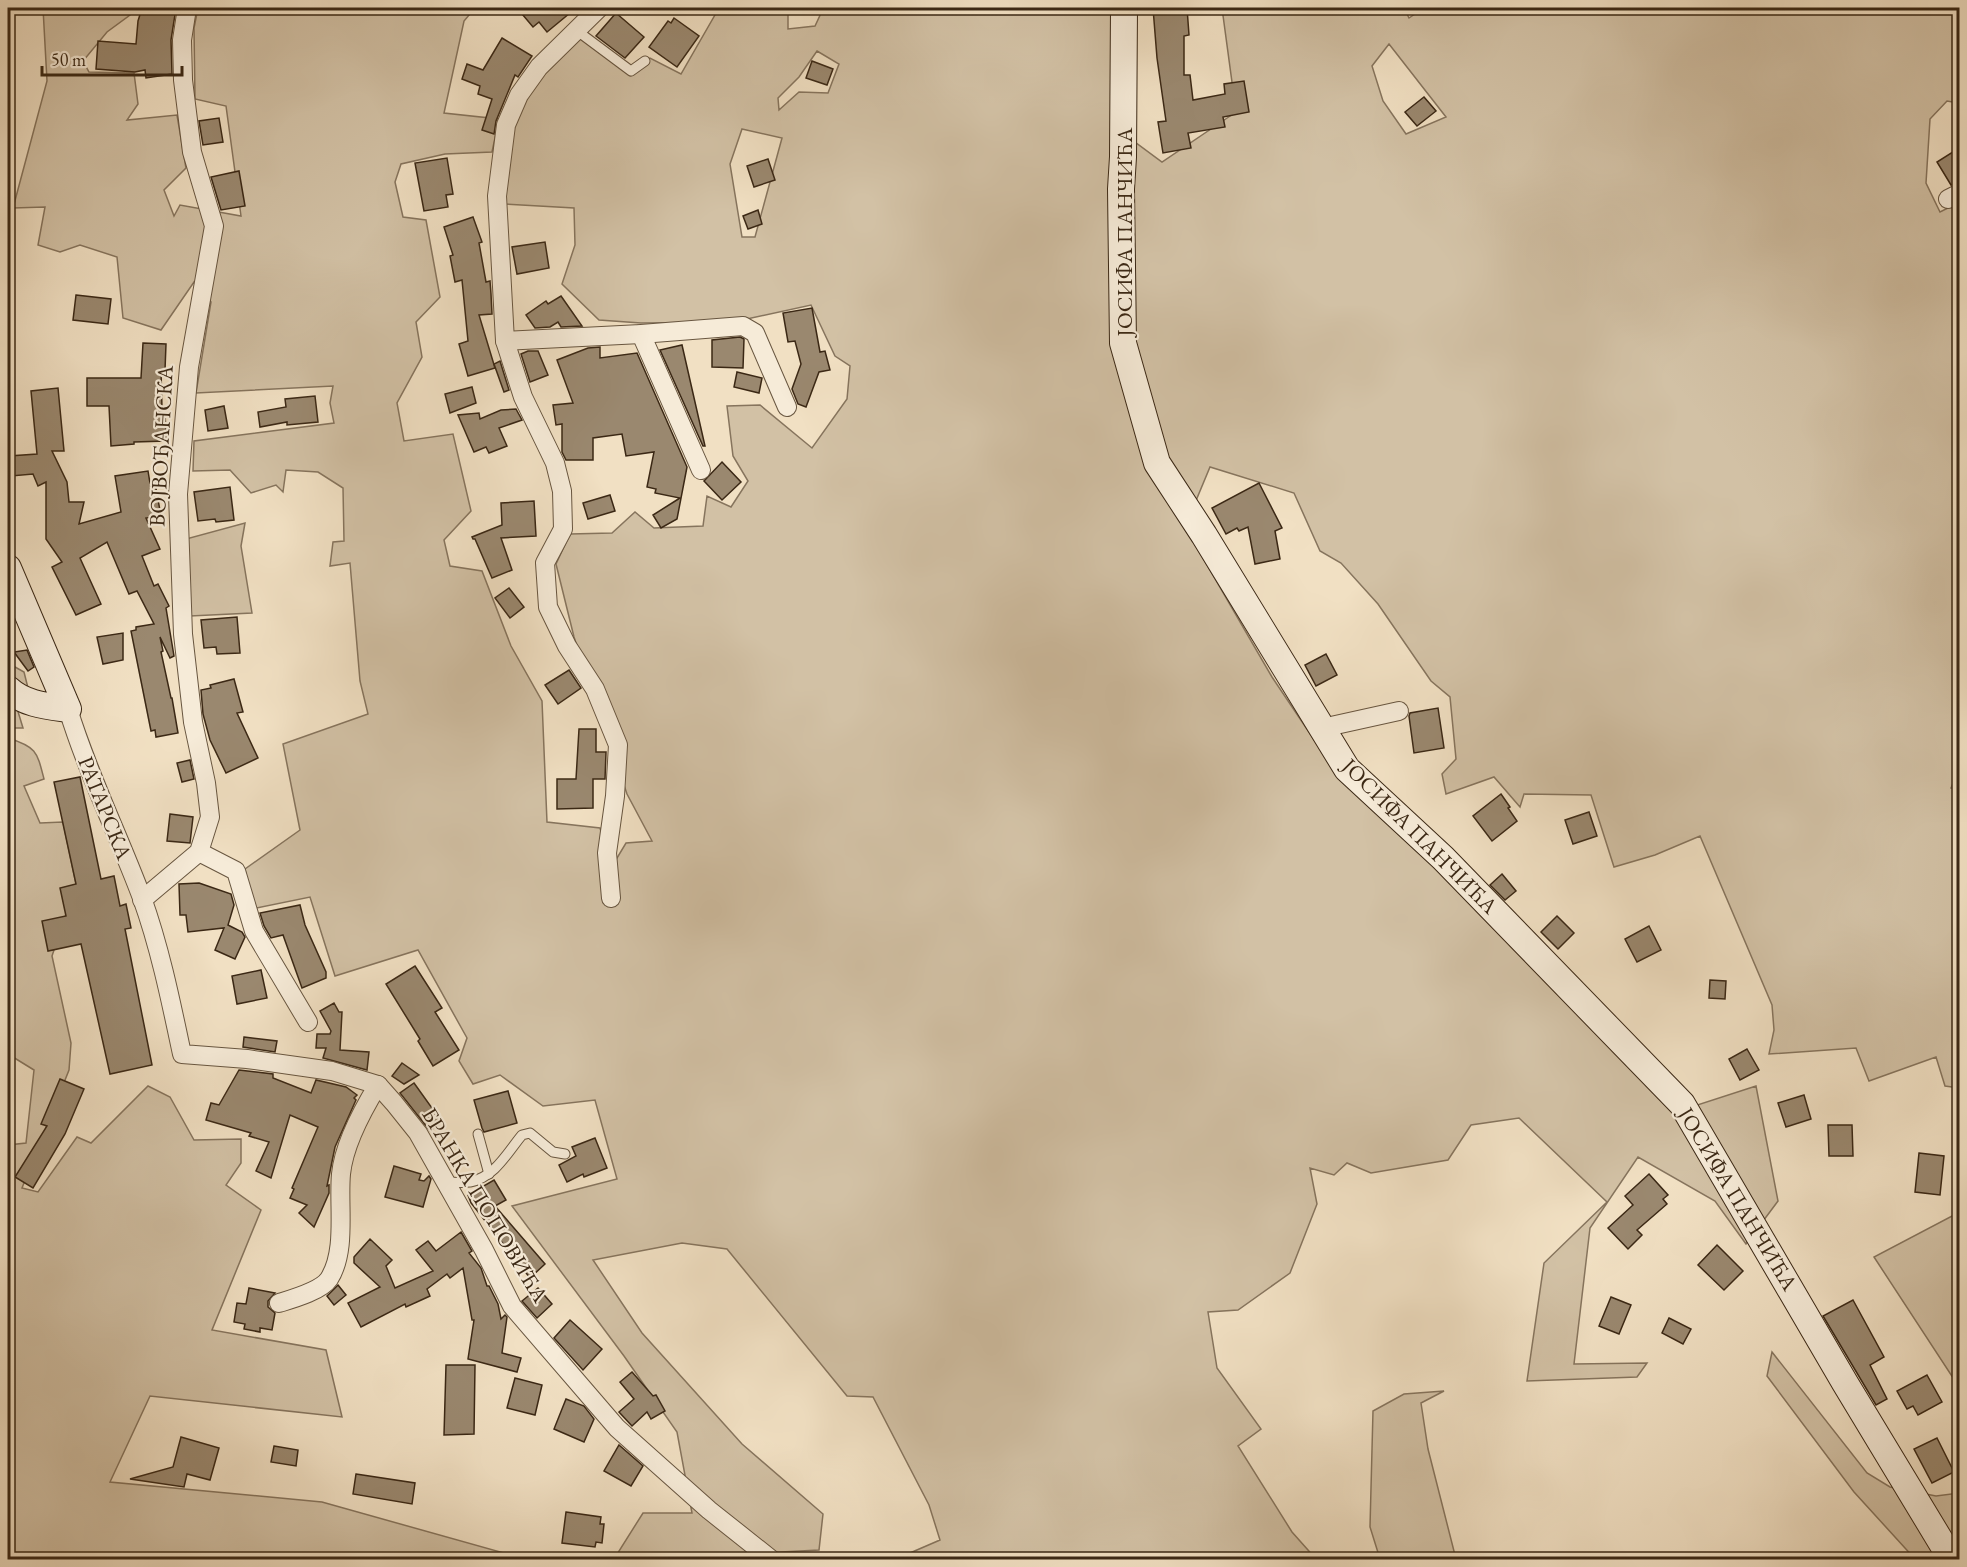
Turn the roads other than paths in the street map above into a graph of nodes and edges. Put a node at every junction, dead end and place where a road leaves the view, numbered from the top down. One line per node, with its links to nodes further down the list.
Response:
1 (187, 8): 15 (street, ВОЈВОЂАНСКА)
2 (599, 8): 4 (street)
3 (1124, 8): 14 (street, ЈОСИФА ПАНЧИЋА)
4 (576, 30): 5 (lane); 7 (street)
5 (645, 61)
6 (641, 334): 7 (street); 8 (street); 9 (street)
7 (505, 341): 16 (street)
8 (787, 407)
9 (702, 470)
10 (8, 568): 12 (street, РАТАРСКА)
11 (8, 689): 12 (street)
12 (68, 709): 17 (street, РАТАРСКА)
13 (1399, 711): 14 (street, ЈОСИФА ПАНЧИЋА)
14 (1322, 728): 25 (street, ЈОСИФА ПАНЧИЋА)
15 (199, 852): 17 (street); 18 (street)
16 (611, 898)
17 (142, 900): 19 (street, РАТАРСКА)
18 (308, 1022)
19 (378, 1085): 23 (street, БРАНКА ПОПОВИЋА); 24 (street)
20 (478, 1134): 22 (lane, БРАНКА ПОПОВИЋА)
21 (565, 1154): 22 (lane)
22 (489, 1174): 23 (lane)
23 (446, 1182): 26 (street, БРАНКА ПОПОВИЋА)
24 (279, 1303)
25 (1954, 1555)
26 (772, 1560)

